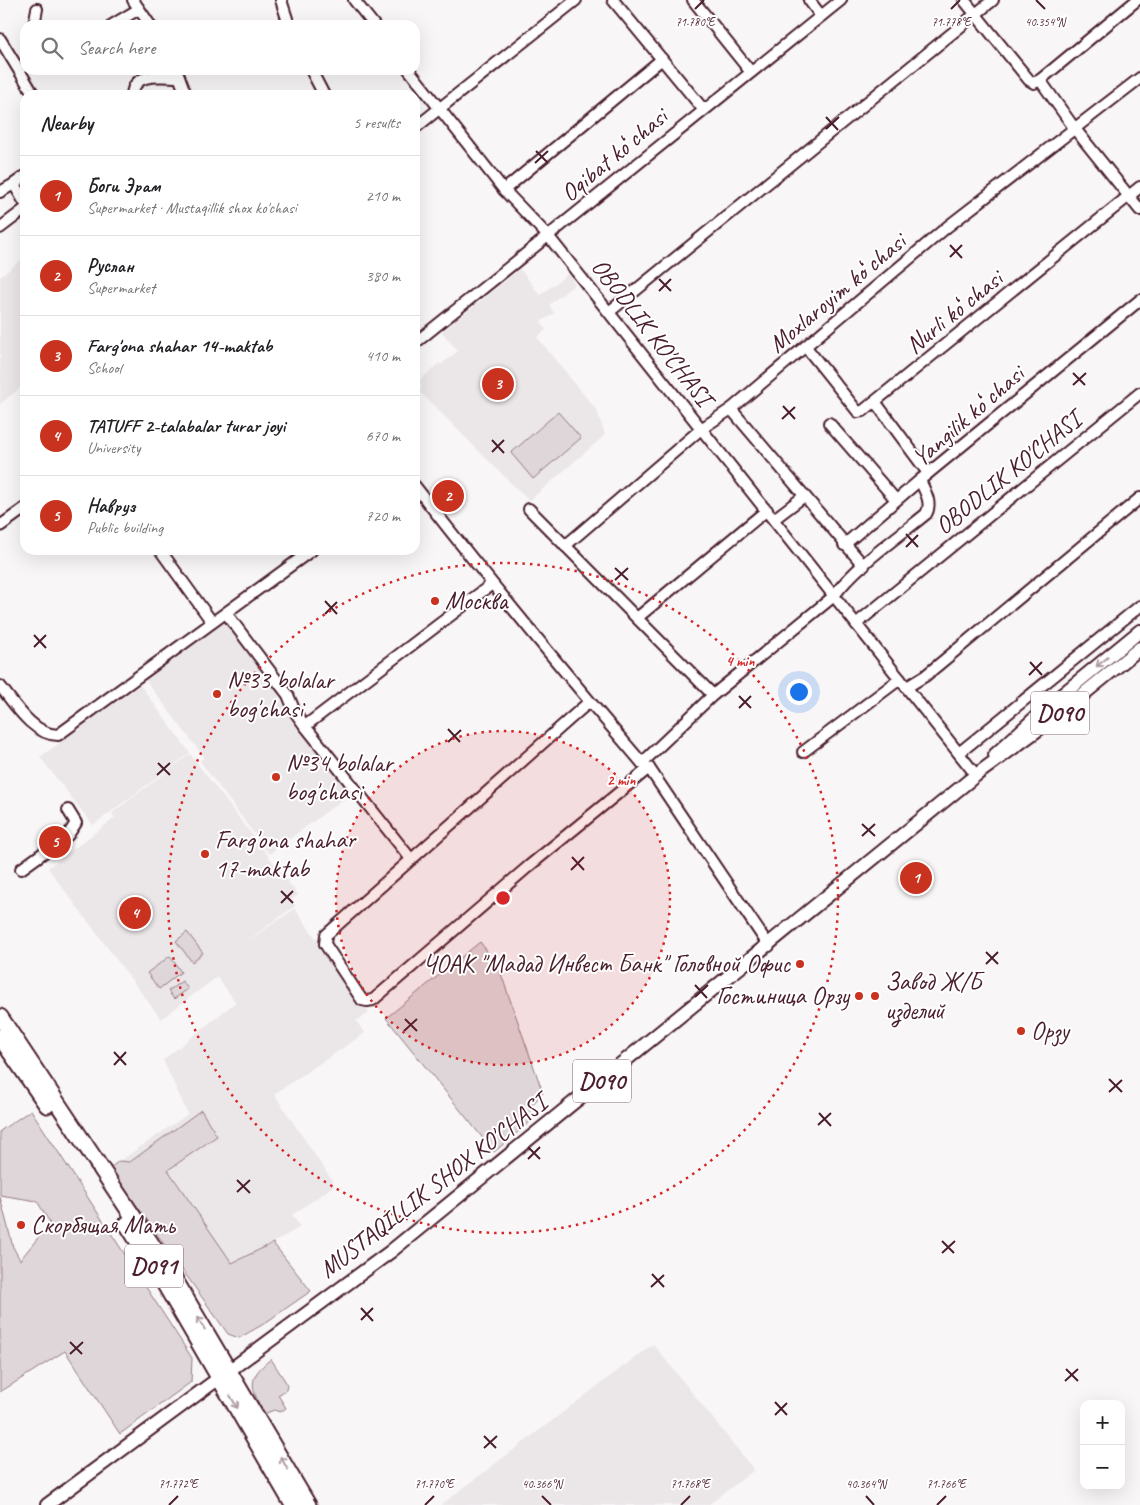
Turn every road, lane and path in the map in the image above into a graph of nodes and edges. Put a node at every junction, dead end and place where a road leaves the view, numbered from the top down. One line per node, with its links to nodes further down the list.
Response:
1 (281, 0): 18 (street)
2 (354, 0): 19 (street)
3 (576, 0): 35 (street)
4 (613, 0): 21 (street)
5 (693, 0): 22 (street)
6 (809, 0): 14 (street)
7 (841, 0): 14 (street, Oqibat koʻchasi)
8 (964, 0): 13 (street)
9 (993, 0): 13 (street)
10 (1137, 0): 30 (street)
11 (136, 4): 16 (street); 17 (street)
12 (37, 9): 15 (street)
13 (974, 15): 30 (street); 51 (street)
14 (821, 16): 22 (street, Oqibat koʻchasi)
15 (35, 20)
16 (118, 20)
17 (147, 20)
18 (287, 20)
19 (370, 20)
20 (0, 39): 23 (street)
21 (662, 59): 36 (street); 42 (street)
22 (750, 71): 36 (street, Oqibat koʻchasi)
23 (20, 72)
24 (22, 75): 31 (street)
25 (162, 75): 32 (street)
26 (178, 75): 33 (street)
27 (314, 75): 34 (street)
28 (414, 75): 35 (street, OBODLIK KO'CHASI)
29 (1140, 78): 38 (street, Moxlaroyim koʻchasi)
30 (1040, 80): 38 (street)
31 (31, 90)
32 (134, 90)
33 (184, 90)
34 (321, 90)
35 (440, 109): 37 (street); 42 (street, OBODLIK KO'CHASI)
36 (703, 109): 49 (street, Oqibat koʻchasi)
37 (420, 124)
38 (1075, 129): 45 (street); 53 (street, Moxlaroyim koʻchasi)
39 (20, 180): 40 (street)
40 (14, 184): 43 (street); 44 (street)
41 (1140, 187): 45 (street, Nurli koʻchasi)
42 (504, 190): 49 (street, OBODLIK KO'CHASI)
43 (0, 192)
44 (20, 194)
45 (1129, 196): 46 (street); 55 (street, Nurli koʻchasi)
46 (1140, 210)
47 (20, 213): 48 (street)
48 (0, 228)
49 (549, 237): 51 (street, OBODLIK KO'CHASI); 52 (street, Oqibat koʻchasi)
50 (1140, 300): 59 (street, Yangilik koʻchasi)
51 (609, 312): 58 (street, OBODLIK KO'CHASI)
52 (420, 339)
53 (806, 347): 55 (street, Nurli koʻchasi); 56 (street, Moxlaroyim koʻchasi)
54 (1140, 393): 80 (street, OBODLIK KO'CHASI)
55 (876, 403): 59 (street)
56 (731, 409): 58 (street, Moxlaroyim koʻchasi); 60 (street)
57 (829, 423): 63 (street)
58 (701, 429): 65 (street, OBODLIK KO'CHASI); 70 (street, Moxlaroyim koʻchasi)
59 (924, 477): 63 (street); 73 (street, Yangilik koʻchasi)
60 (804, 497): 67 (street); 69 (street)
61 (1140, 498): 85 (street)
62 (420, 500): 74 (street)
63 (896, 500): 69 (street)
64 (529, 509): 70 (street)
65 (767, 510): 67 (street, OBODLIK KO'CHASI); 78 (street)
66 (20, 512): 68 (street)
67 (774, 519): 75 (street, OBODLIK KO'CHASI)
68 (0, 526)
69 (844, 544): 73 (street)
70 (565, 546): 78 (street)
71 (164, 555): 79 (street)
72 (305, 555): 77 (street)
73 (864, 566): 75 (street, Yangilik koʻchasi)
74 (492, 584): 87 (street); 88 (street)
75 (834, 596): 80 (street, OBODLIK KO'CHASI); 86 (street, Yangilik koʻchasi)
76 (1140, 606): 90 (street)
77 (226, 613): 79 (street); 88 (street)
78 (638, 618): 86 (street)
79 (212, 622): 84 (street)
80 (856, 624): 83 (street, OBODLIK KO'CHASI)
81 (1140, 632): 92 (main road, MUSTAQILLIK SHOX KO'CHASI / D090, one-way to 92)
82 (1140, 648): 92 (main road, MUSTAQILLIK SHOX KO'CHASI / D090)
83 (900, 679): 85 (street, OBODLIK KO'CHASI); 89 (street)
84 (0, 686)
85 (907, 687): 90 (street, OBODLIK KO'CHASI)
86 (713, 695): 91 (street, Yangilik koʻchasi)
87 (589, 702): 91 (street); 94 (street)
88 (305, 726): 94 (street)
89 (803, 752)
90 (959, 753): 92 (street, OBODLIK KO'CHASI)
91 (646, 765): 94 (street, Yangilik koʻchasi); 96 (street)
92 (976, 775): 96 (main road, MUSTAQILLIK SHOX KO'CHASI / D090)
93 (68, 810): 95 (street)
94 (410, 859)
95 (21, 869)
96 (769, 946): 99 (main road, MUSTAQILLIK SHOX KO'CHASI / D090)
97 (0, 1017): 99 (highway, D091, one-way to 97)
98 (0, 1036): 99 (highway, D091)
99 (224, 1373): 100 (main road, MUSTAQILLIK SHOX KO'CHASI); 101 (highway, D091, one-way to 101); 102 (highway, D091, one-way to 99)
100 (47, 1505)
101 (293, 1505)
102 (308, 1505)

